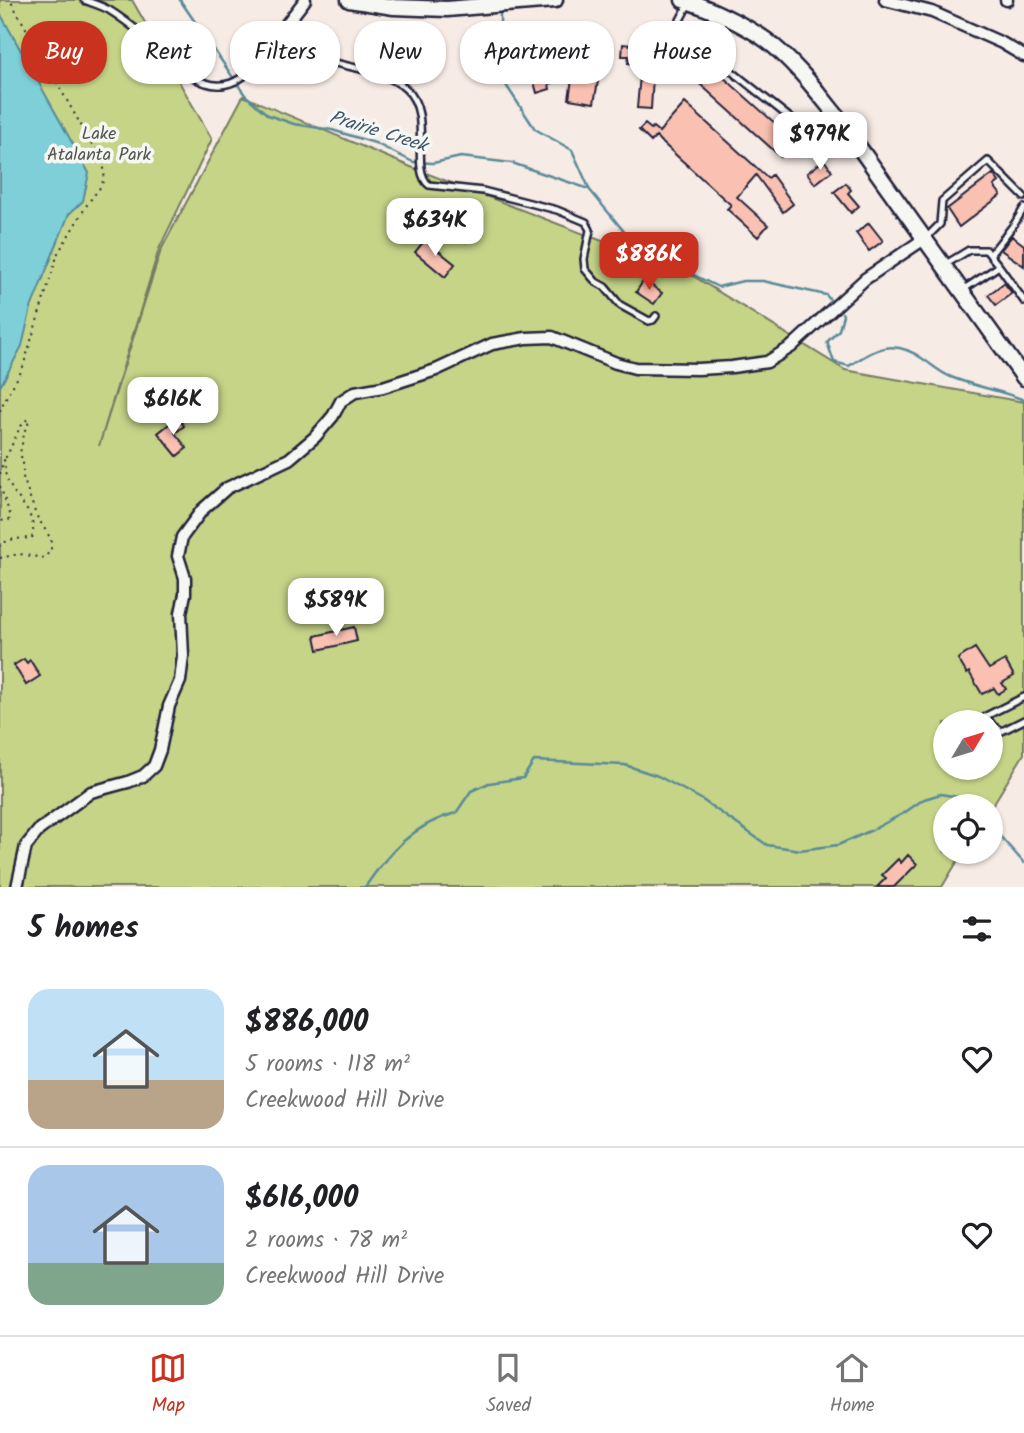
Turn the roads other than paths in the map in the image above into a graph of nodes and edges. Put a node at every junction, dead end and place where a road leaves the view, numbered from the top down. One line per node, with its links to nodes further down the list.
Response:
1 (84, 0): 10 (lane)
2 (305, 0): 7 (street)
3 (349, 0): 4 (main road)
4 (555, 0)
5 (885, 0): 8 (street)
6 (686, 1): 11 (main road); 11 (lane)
7 (288, 21)
8 (1024, 56)
9 (340, 64): 22 (lane)
10 (230, 84)
11 (836, 115): 16 (main road)
12 (1024, 197): 16 (lane)
13 (1024, 208): 14 (lane)
14 (1016, 222): 15 (lane); 17 (lane)
15 (1024, 228)
16 (924, 239): 18 (main road); 26 (street)
17 (990, 255): 18 (lane); 19 (lane)
18 (943, 266): 20 (main road)
19 (999, 266): 20 (lane); 21 (lane)
20 (962, 291): 23 (main road)
21 (1024, 301)
22 (656, 316)
23 (1024, 378)
24 (1024, 696): 25 (lane)
25 (1024, 720)
26 (17, 887)

